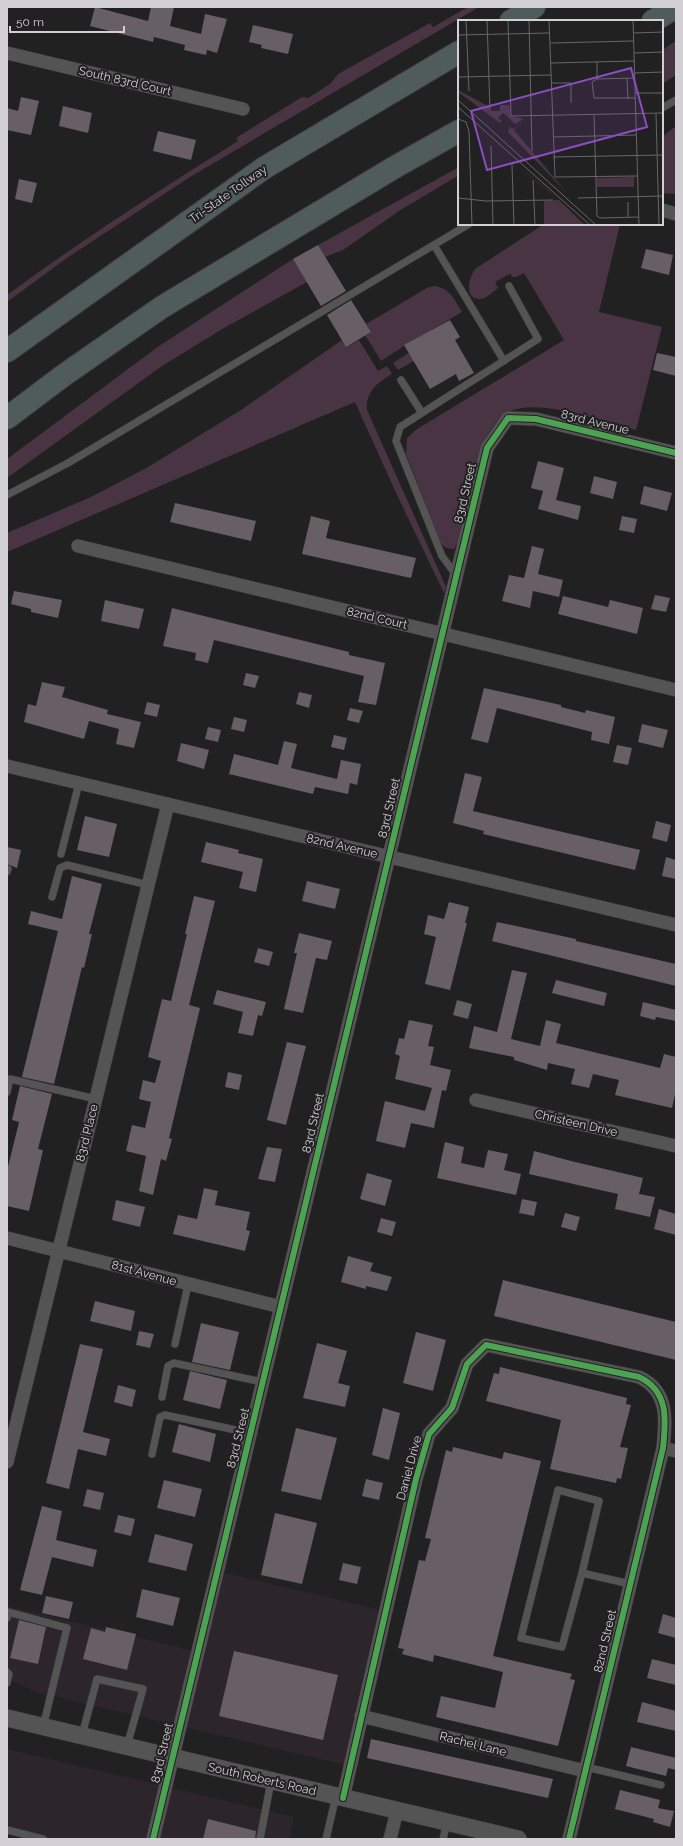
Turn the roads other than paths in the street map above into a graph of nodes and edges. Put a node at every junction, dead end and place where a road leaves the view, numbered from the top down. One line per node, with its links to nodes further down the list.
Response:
1 (534, 7): 3 (highway)
2 (676, 7): 4 (highway)
3 (513, 20)
4 (655, 20)
5 (7, 53): 9 (street, South 83rd Court)
6 (458, 53): 16 (highway, Tri-State Tollway)
7 (676, 100): 8 (lane)
8 (663, 107)
9 (243, 110)
10 (458, 132): 20 (highway)
11 (663, 210): 12 (street)
12 (676, 214)
13 (467, 225): 14 (lane)
14 (434, 245): 17 (lane); 23 (lane)
15 (509, 286): 17 (lane)
16 (7, 351)
17 (504, 361): 19 (lane)
18 (401, 380): 19 (lane)
19 (422, 413): 25 (lane)
20 (7, 418)
21 (508, 418): 22 (street, 83rd Avenue); 25 (street, 83rd Street)
22 (676, 453)
23 (7, 495)
24 (78, 546): 26 (street, 82nd Court)
25 (456, 575): 26 (street, 83rd Street)
26 (442, 633): 27 (street, 82nd Court); 32 (street, 83rd Street)
27 (676, 690)
28 (7, 766): 29 (street, 82nd Avenue)
29 (79, 783): 30 (street, 82nd Avenue); 31 (lane)
30 (168, 804): 32 (street, 82nd Avenue); 33 (street, 83rd Place)
31 (61, 854)
32 (389, 857): 35 (street, 82nd Avenue); 43 (street, 83rd Street)
33 (148, 885): 34 (lane); 37 (street, 83rd Place)
34 (52, 897)
35 (676, 925)
36 (7, 1092): 37 (lane)
37 (96, 1099): 41 (street, 83rd Place)
38 (476, 1100): 39 (street, Christeen Drive)
39 (676, 1146)
40 (7, 1238): 41 (street, 81st Avenue)
41 (59, 1250): 42 (street, 81st Avenue); 51 (street, 83rd Place)
42 (188, 1285): 43 (street, 81st Avenue); 44 (lane)
43 (281, 1307): 45 (street, 83rd Street)
44 (174, 1344)
45 (262, 1382): 46 (lane); 47 (street, 83rd Street)
46 (162, 1397)
47 (250, 1433): 50 (lane); 62 (street, 83rd Street)
48 (662, 1448): 49 (street); 53 (street, 82nd Street); 57 (street, Daniel Drive)
49 (676, 1451)
50 (152, 1454)
51 (7, 1462)
52 (582, 1573): 52 (lane); 53 (lane)
53 (630, 1584): 63 (street, 82nd Street)
54 (7, 1614): 59 (lane)
55 (7, 1672): 56 (lane)
56 (7, 1683)
57 (361, 1716): 63 (street, Rachel Lane); 66 (street, Daniel Drive)
58 (7, 1718): 59 (street, South Roberts Road)
59 (43, 1727): 60 (street, South Roberts Road)
60 (82, 1736): 61 (street, South Roberts Road); 61 (lane)
61 (127, 1747): 62 (street, South Roberts Road)
62 (172, 1758): 64 (street, South Roberts Road); 71 (street, 83rd Street)
63 (586, 1769): 65 (lane); 77 (street, 82nd Street)
64 (271, 1781): 66 (street, South Roberts Road); 72 (lane)
65 (661, 1785)
66 (340, 1797): 67 (street, South Roberts Road); 73 (lane)
67 (397, 1811): 68 (street, South Roberts Road); 74 (street)
68 (447, 1822): 75 (lane); 76 (street, South Roberts Road)
69 (7, 1830): 70 (lane)
70 (43, 1839)
71 (153, 1839)
72 (260, 1839)
73 (326, 1839)
74 (390, 1839)
75 (443, 1839)
76 (518, 1839)
77 (569, 1839)

